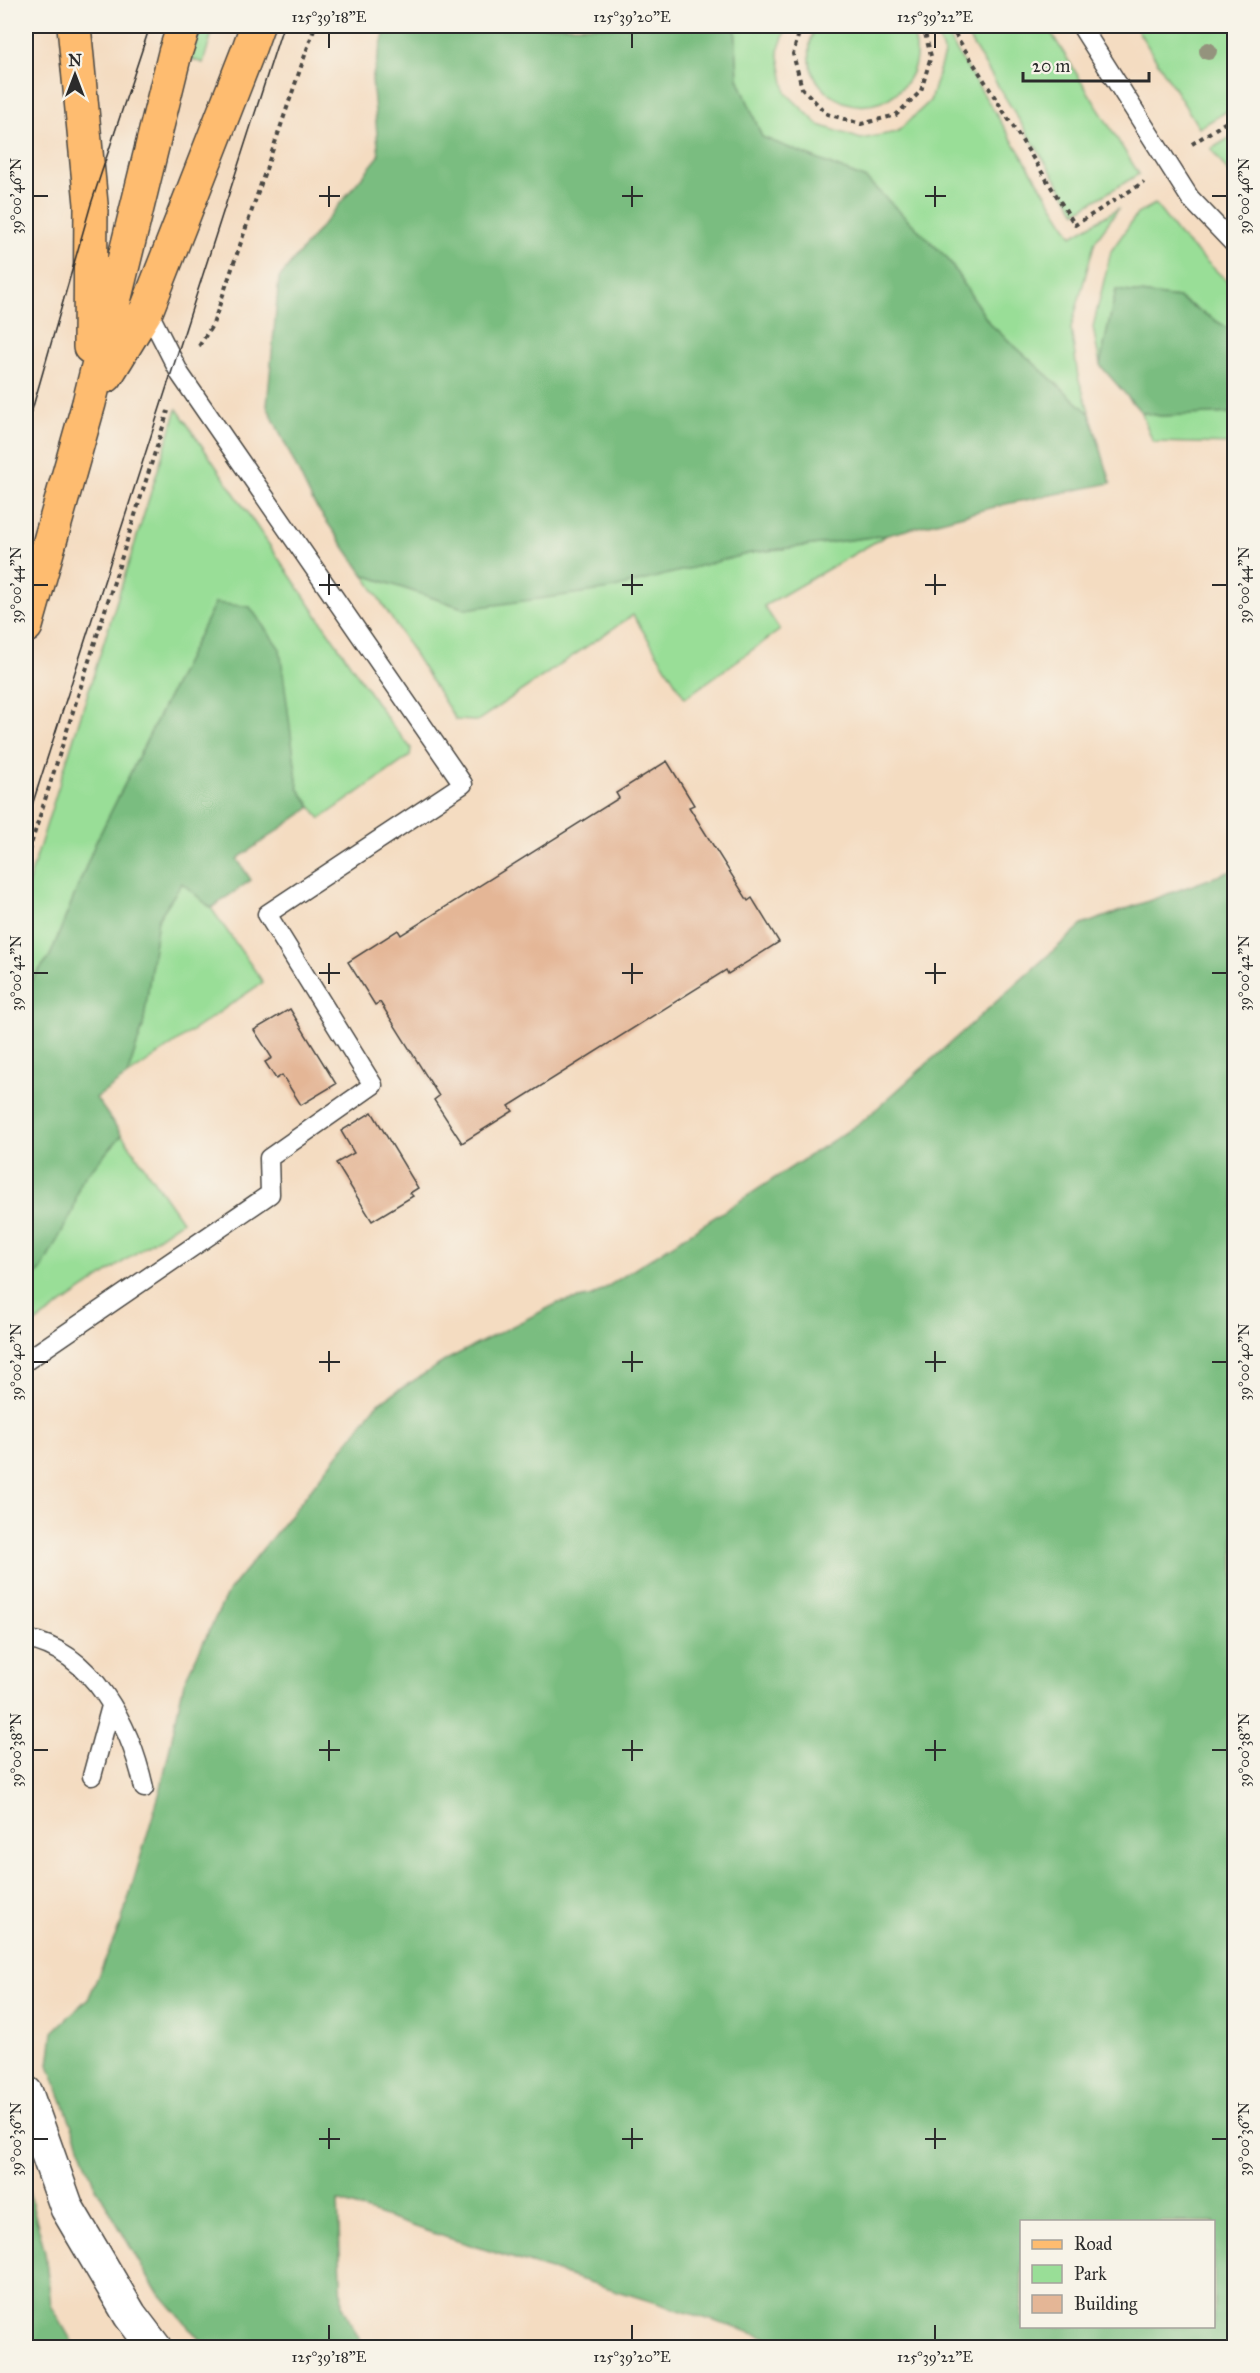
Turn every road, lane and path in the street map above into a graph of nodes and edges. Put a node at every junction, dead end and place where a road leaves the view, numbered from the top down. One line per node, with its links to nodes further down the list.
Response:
1 (74, 26): 15 (main road)
2 (184, 26): 15 (main road)
3 (256, 26): 13 (main road)
4 (315, 26): 14 (path)
5 (801, 26): 6 (path)
6 (923, 26)
7 (950, 26): 11 (path)
8 (1081, 26): 10 (lane)
9 (1234, 117): 10 (path)
10 (1166, 160): 12 (lane)
11 (1149, 179)
12 (1234, 244)
13 (147, 309): 14 (lane); 15 (main road)
14 (180, 374): 17 (path); 18 (lane)
15 (89, 403): 16 (main road)
16 (26, 626)
17 (26, 860)
18 (26, 1361)
19 (26, 1639): 20 (lane)
20 (111, 1706): 21 (lane); 22 (lane)
21 (92, 1776)
22 (144, 1788)
23 (26, 2093): 24 (street)
24 (155, 2348)

